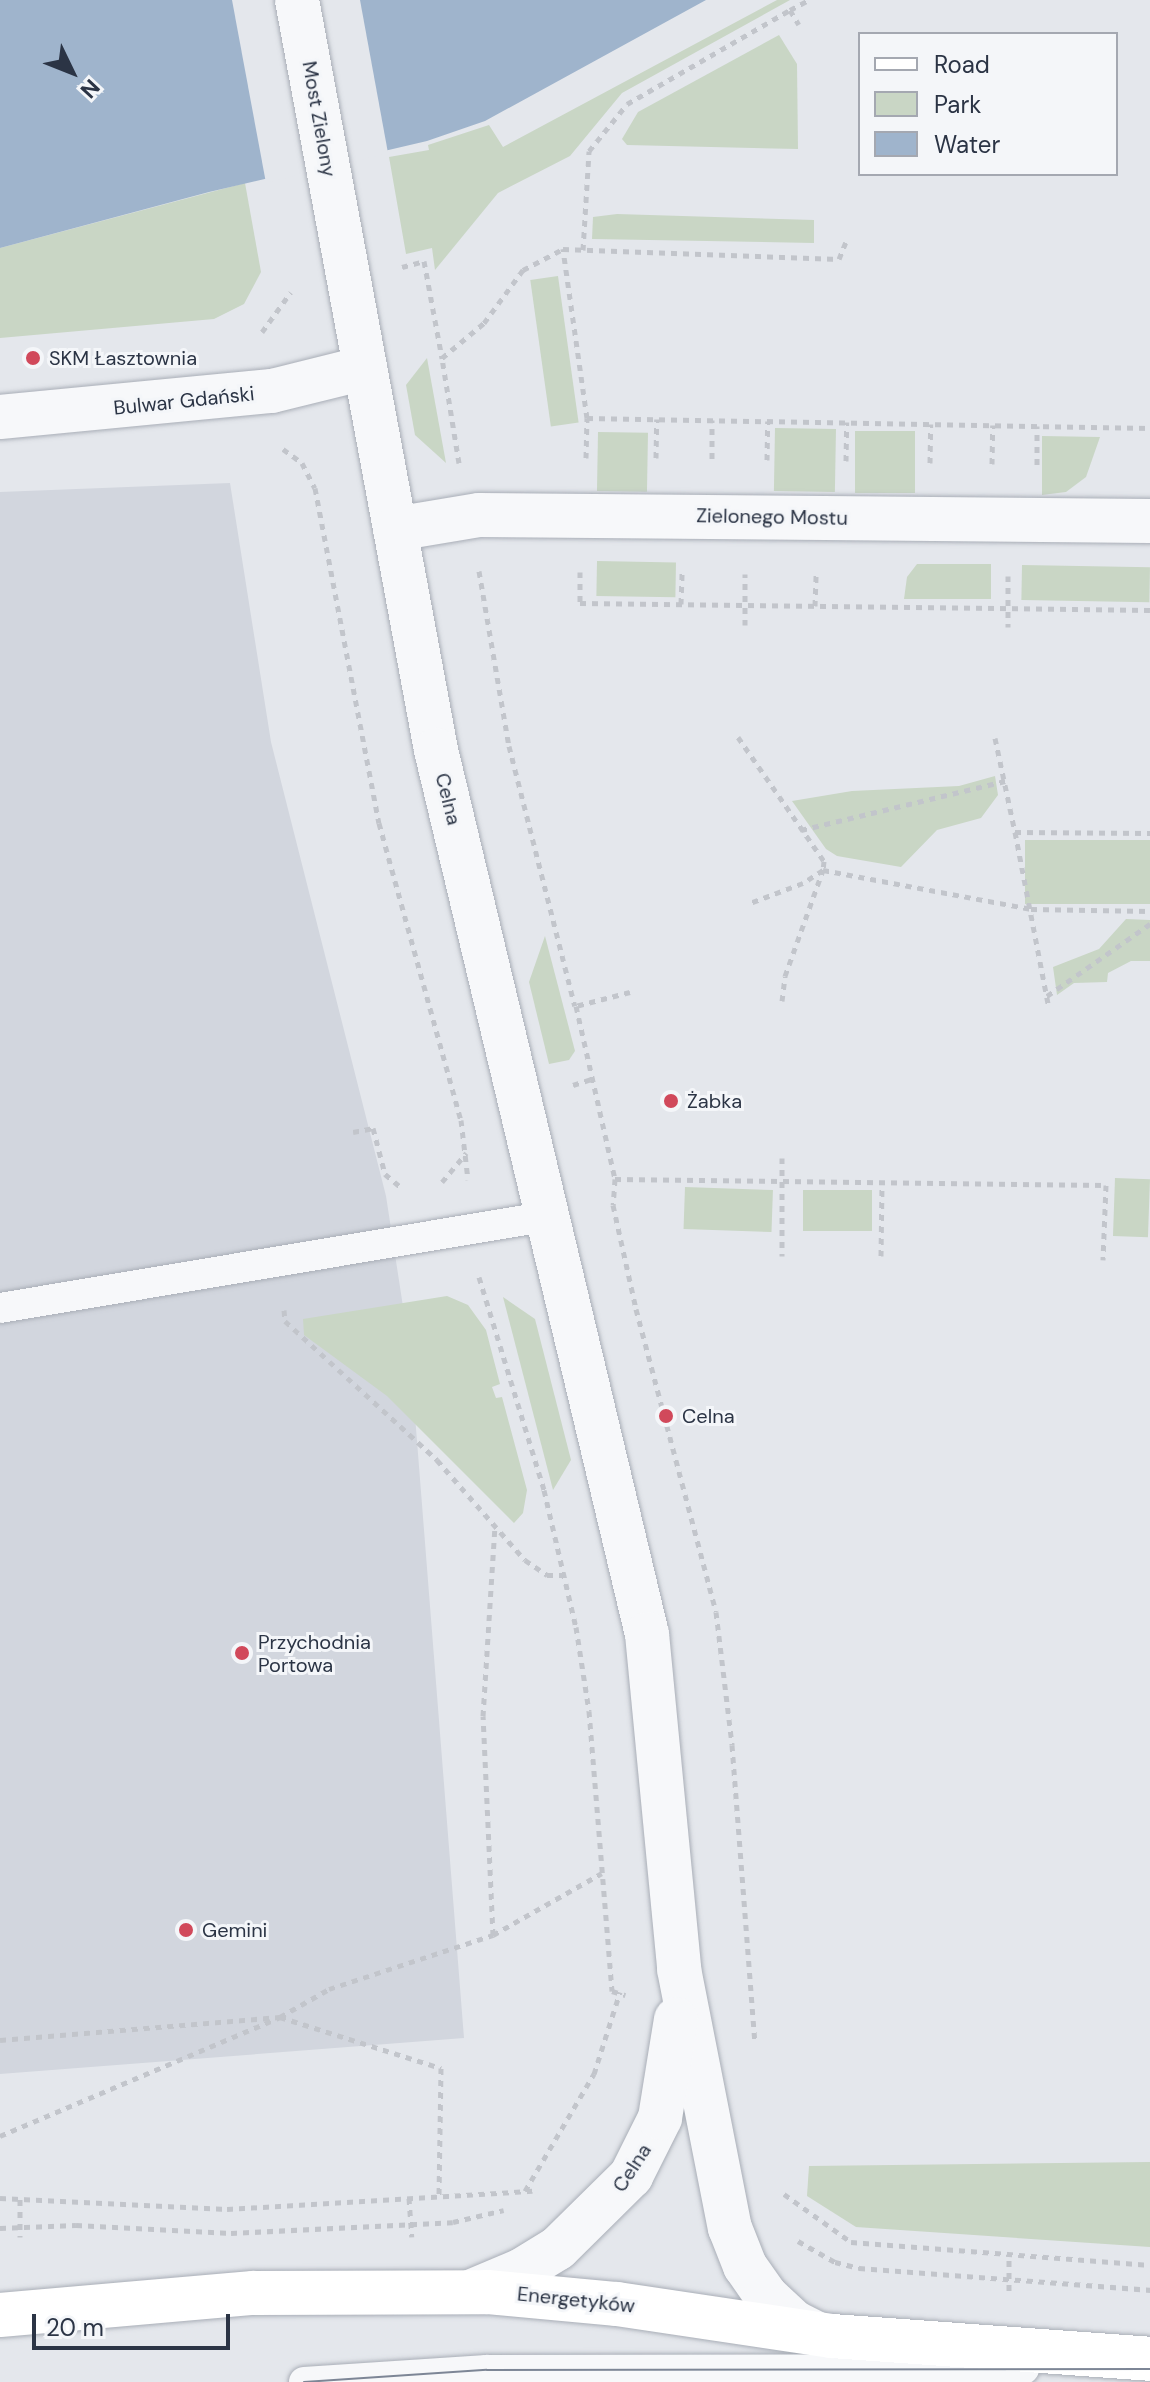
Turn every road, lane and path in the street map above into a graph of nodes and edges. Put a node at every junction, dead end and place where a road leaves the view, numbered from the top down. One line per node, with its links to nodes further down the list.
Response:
1 (297, 0): 5 (street, Most Zielony)
2 (809, 0): 3 (path)
3 (790, 10): 4 (path); 8 (path)
4 (799, 25)
5 (341, 239): 13 (street, Celna)
6 (846, 242): 8 (path)
7 (563, 249): 8 (path); 12 (path); 15 (path)
8 (583, 250)
9 (395, 253): 12 (path)
10 (294, 279): 11 (path)
11 (255, 336)
12 (442, 358): 17 (path)
13 (365, 368): 14 (street, Bulwar Gdański); 20 (street, Celna)
14 (0, 417)
15 (587, 418): 16 (path); 18 (path)
16 (1150, 428)
17 (468, 515): 18 (street, Zielonego Mostu); 20 (street, Zielonego Mostu); 43 (path)
18 (584, 515): 19 (street, Zielonego Mostu); 24 (path)
19 (1150, 521)
20 (395, 529): 52 (street, Celna)
21 (682, 567): 24 (path)
22 (745, 567): 25 (path)
23 (816, 568): 26 (path)
24 (681, 604): 25 (path)
25 (745, 605): 26 (path); 28 (path)
26 (815, 606): 27 (path)
27 (1150, 610)
28 (745, 625)
29 (738, 737): 32 (path)
30 (995, 738): 31 (path)
31 (1005, 781): 32 (path); 33 (path)
32 (801, 830): 35 (path)
33 (1015, 832): 34 (path); 37 (path)
34 (1150, 833)
35 (823, 870): 36 (path); 37 (path); 41 (path)
36 (750, 903)
37 (1031, 909): 38 (path); 40 (path)
38 (1150, 911)
39 (1150, 924): 40 (path)
40 (1047, 996): 42 (path)
41 (782, 1001)
42 (1048, 1004)
43 (576, 1006)
44 (353, 1132): 51 (path)
45 (467, 1152): 50 (path)
46 (782, 1158): 48 (path)
47 (615, 1179): 48 (path)
48 (782, 1179): 49 (path); 53 (path)
49 (882, 1181): 54 (path); 55 (path)
50 (438, 1186)
51 (416, 1192)
52 (549, 1216): 57 (lane); 62 (street, Celna)
53 (782, 1256)
54 (881, 1256)
55 (1103, 1260)
56 (283, 1306): 58 (path)
57 (0, 1308)
58 (495, 1525): 59 (path); 61 (path)
59 (564, 1575)
60 (602, 1873): 61 (path)
61 (493, 1935): 64 (path)
62 (679, 1969): 86 (street, Celna); 89 (street, Celna)
63 (623, 1979): 69 (path)
64 (280, 2017): 65 (path); 66 (path); 70 (path)
65 (0, 2040)
66 (0, 2136)
67 (778, 2186): 81 (path)
68 (540, 2191): 69 (path)
69 (524, 2192): 70 (path); 74 (path)
70 (439, 2196): 72 (path)
71 (0, 2198): 73 (path)
72 (409, 2198): 73 (path); 76 (path)
73 (20, 2199): 77 (path)
74 (520, 2201)
75 (516, 2207): 76 (path)
76 (411, 2223): 77 (path); 82 (path)
77 (20, 2226): 78 (path); 79 (path)
78 (0, 2228)
79 (20, 2237)
80 (786, 2237): 84 (path)
81 (1009, 2254): 83 (path); 84 (path)
82 (413, 2255)
83 (1150, 2265)
84 (1009, 2279): 85 (path); 87 (path)
85 (1150, 2290)
86 (470, 2292): 88 (main road, Energetyków); 89 (main road, Energetyków)
87 (1009, 2301)
88 (0, 2315)
89 (816, 2333): 90 (main road, Energetyków)
90 (1150, 2359)
91 (1150, 2369): 92 (lane)
92 (304, 2382)

